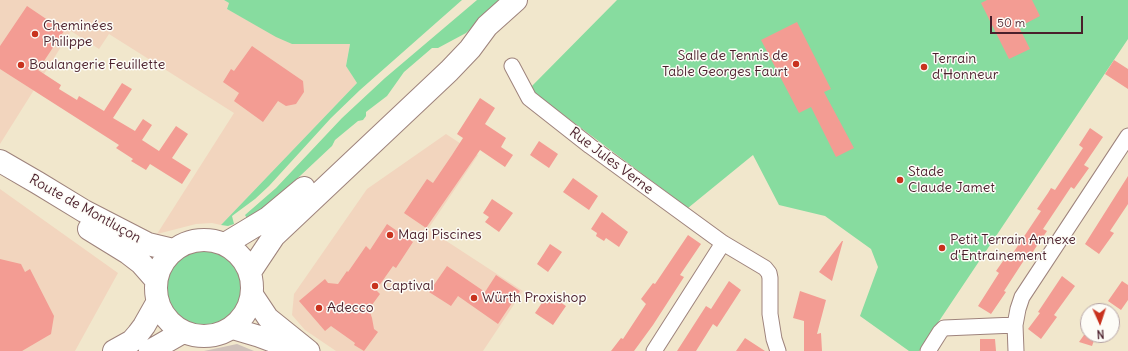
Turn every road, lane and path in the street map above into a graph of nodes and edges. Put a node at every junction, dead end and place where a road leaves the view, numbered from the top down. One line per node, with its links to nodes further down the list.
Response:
1 (516, 0): 2 (main road)
2 (487, 26): 8 (main road); 10 (main road)
3 (512, 66): 7 (street, Rue Jules Verne)
4 (1128, 136): 14 (street)
5 (0, 161): 9 (main road, Route de Montluçon)
6 (0, 170): 11 (main road, Route de Montluçon)
7 (723, 243): 21 (street); 22 (street, Rue Jules Verne)
8 (225, 244): 9 (main road); 10 (main road)
9 (173, 250): 11 (main road)
10 (250, 272): 12 (main road)
11 (156, 280): 13 (main road)
12 (252, 294): 15 (main road); 20 (main road)
13 (157, 302): 16 (main road); 17 (main road)
14 (1015, 325): 23 (street); 24 (street)
15 (231, 328): 16 (main road); 19 (main road)
16 (183, 332): 18 (main road)
17 (114, 351)
18 (150, 351)
19 (300, 351)
20 (309, 351)
21 (654, 351)
22 (778, 351)
23 (928, 351)
24 (1016, 351)

